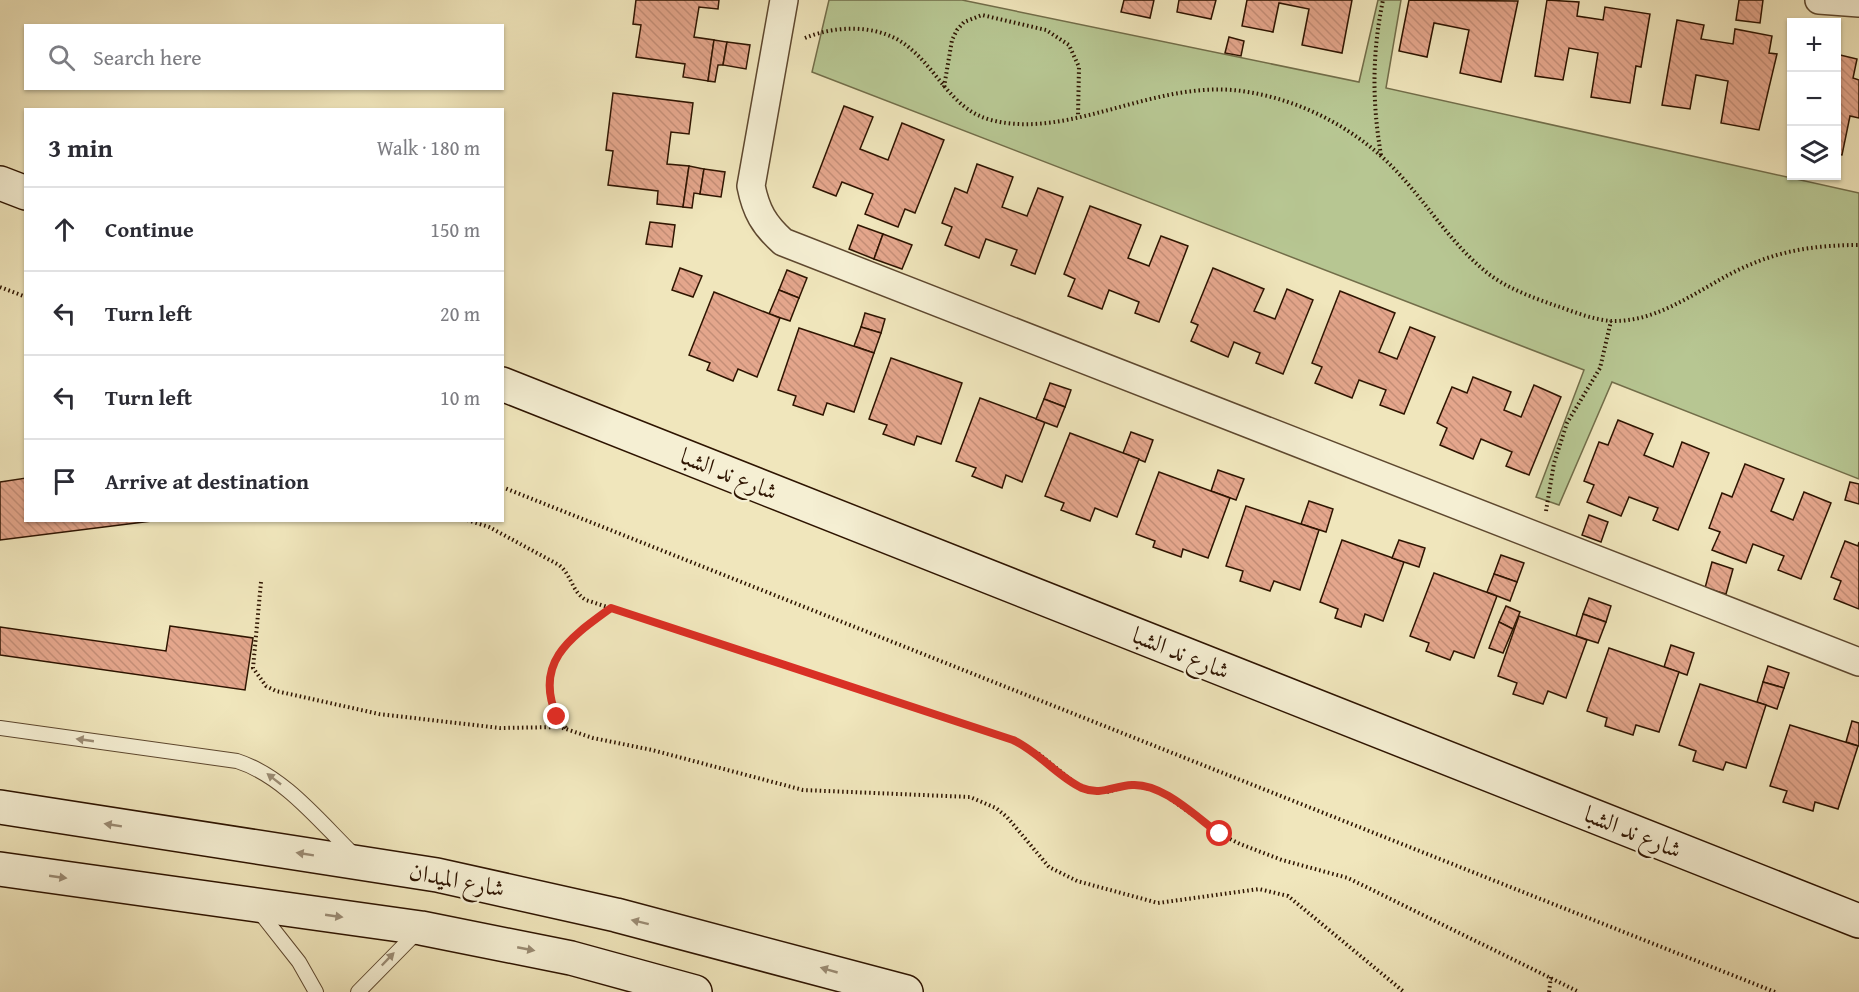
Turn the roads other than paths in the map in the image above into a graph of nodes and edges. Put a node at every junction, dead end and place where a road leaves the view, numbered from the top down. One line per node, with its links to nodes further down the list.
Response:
1 (784, 0): 7 (street)
2 (1819, 0): 3 (street)
3 (1859, 3)
4 (0, 183): 5 (street)
5 (24, 192)
6 (504, 385): 13 (street, شارع ند الشبا)
7 (1859, 662)
8 (0, 728): 10 (lane, one-way to 8)
9 (0, 807): 10 (street, شارع الميدان, one-way to 9)
10 (362, 863): 18 (street, شارع الميدان, one-way to 10)
11 (0, 868): 12 (street, one-way to 12)
12 (252, 904): 14 (street, one-way to 14); 15 (lane)
13 (1859, 921)
14 (421, 928): 16 (lane, one-way to 14); 17 (street, one-way to 17)
15 (316, 992)
16 (358, 992)
17 (695, 992)
18 (906, 992)

